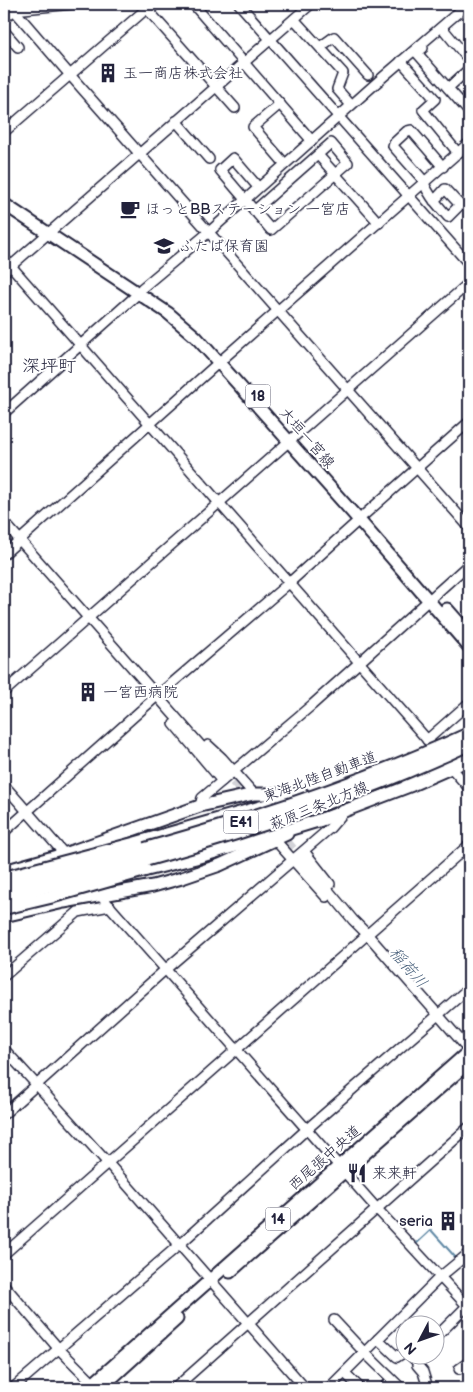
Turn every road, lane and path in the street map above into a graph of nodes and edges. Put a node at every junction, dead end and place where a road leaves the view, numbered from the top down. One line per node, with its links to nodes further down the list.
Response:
1 (72, 4): 7 (street)
2 (193, 4): 17 (street)
3 (239, 4): 12 (street)
4 (311, 4): 9 (street)
5 (468, 5): 10 (street); 16 (street)
6 (150, 6): 19 (street); 21 (street)
7 (13, 7): 8 (street); 19 (street)
8 (4, 18)
9 (294, 19): 12 (street); 14 (street)
10 (444, 30): 15 (street); 22 (street)
11 (4, 31): 13 (street)
12 (270, 40): 17 (street); 27 (street)
13 (18, 47)
14 (320, 47): 20 (street); 24 (street)
15 (469, 60)
16 (401, 61): 24 (street); 33 (street)
17 (243, 62): 21 (street); 23 (street)
18 (469, 69): 22 (street)
19 (70, 74): 29 (street); 32 (street)
20 (368, 75)
21 (215, 87): 25 (street); 28 (street)
22 (448, 88): 26 (street)
23 (280, 104): 30 (street); 36 (street)
24 (351, 105): 27 (street)
25 (235, 108)
26 (469, 112)
27 (338, 117): 30 (street); 42 (street)
28 (176, 121): 32 (street); 35 (street)
29 (4, 132)
30 (312, 140): 36 (street)
31 (469, 143): 33 (street)
32 (139, 153): 49 (street); 50 (street)
33 (458, 153): 37 (street)
34 (318, 154): 38 (street); 38 (street); 46 (street)
35 (209, 159)
36 (285, 164): 40 (street)
37 (443, 167): 39 (street); 39 (street)
38 (335, 175): 46 (street); 47 (street)
39 (425, 183): 42 (street); 44 (street)
40 (258, 187): 43 (street); 43 (street)
41 (4, 197): 49 (main road, 大垣一宮線 / 18)
42 (407, 198): 47 (street); 48 (street); 52 (street)
43 (244, 199): 46 (street); 50 (street)
44 (434, 201)
45 (4, 204): 49 (main road, 大垣一宮線 / 18)
46 (254, 211)
47 (379, 223): 56 (street)
48 (432, 230)
49 (50, 231): 53 (street); 55 (main road, 大垣一宮線 / 18)
50 (209, 232): 55 (street); 56 (street)
51 (4, 258): 53 (street)
52 (469, 264)
53 (7, 269): 57 (street)
54 (469, 283): 59 (street)
55 (141, 290): 57 (street); 58 (main road, 大垣一宮線 / 18)
56 (279, 311): 58 (street); 59 (street)
57 (80, 345): 60 (street); 62 (street)
58 (222, 360): 62 (street); 63 (main road, 大垣一宮線 / 18)
59 (348, 390): 63 (street); 64 (street)
60 (4, 413)
61 (469, 422): 64 (street)
62 (149, 425): 65 (street); 69 (street)
63 (292, 439): 65 (street); 66 (main road, 大垣一宮線 / 18)
64 (418, 468): 66 (street); 68 (street)
65 (220, 504): 72 (street); 74 (street)
66 (362, 517): 72 (street); 73 (main road, 大垣一宮線 / 18)
67 (4, 522): 69 (street)
68 (469, 527)
69 (20, 540): 70 (street); 74 (street)
70 (4, 554)
71 (469, 564): 73 (street)
72 (289, 583): 77 (street); 79 (street)
73 (432, 598): 75 (main road, 大垣一宮線 / 18); 76 (main road, 大垣一宮線 / 18); 77 (street)
74 (88, 618): 78 (street); 79 (street)
75 (469, 634)
76 (469, 647)
77 (358, 662): 82 (street); 87 (street)
78 (4, 692)
79 (157, 696): 87 (street); 87 (street); 93 (street)
80 (469, 703): 82 (street)
81 (469, 734): 103 (highway, 東海北陸自動車道 / E41, bridge)
82 (427, 740): 86 (street)
83 (469, 744): 105 (highway, 東海北陸自動車道 / E41, bridge)
84 (469, 751): 86 (main road, 萩原三条北方線)
85 (469, 760): 86 (main road, 萩原三条北方線)
86 (449, 765): 89 (street); 91 (main road, 萩原三条北方線); 94 (main road, 萩原三条北方線)
87 (227, 774): 90 (street); 92 (street)
88 (4, 785): 93 (street)
89 (469, 788)
90 (254, 794): 91 (main road, 萩原三条北方線); 92 (main road, 萩原三条北方線)
91 (312, 794): 102 (highway, bridge)
92 (200, 806): 99 (main road, 萩原三条北方線)
93 (27, 811): 96 (street); 99 (street)
94 (345, 811): 95 (main road, 萩原三条北方線); 100 (street)
95 (326, 818): 97 (main road, 萩原三条北方線); 108 (highway, bridge)
96 (4, 832)
97 (275, 840): 100 (street); 104 (main road, 萩原三条北方線)
98 (469, 844): 111 (street)
99 (64, 854): 101 (main road, 萩原三条北方線); 104 (street)
100 (300, 857): 111 (street); 111 (street); 112 (street)
101 (4, 871)
102 (4, 878)
103 (4, 887)
104 (100, 895): 106 (main road, 萩原三条北方線); 107 (street)
105 (4, 898)
106 (64, 902): 109 (street); 110 (main road, 萩原三条北方線)
107 (110, 906): 109 (street); 112 (street)
108 (4, 908)
109 (74, 914): 113 (street)
110 (4, 916)
111 (367, 934): 115 (street); 117 (street)
112 (166, 969): 117 (street); 120 (street)
113 (4, 976)
114 (469, 988): 115 (street)
115 (439, 1014): 118 (street); 123 (street)
116 (4, 1049): 120 (street)
117 (236, 1049): 123 (street); 124 (street)
118 (469, 1050): 125 (main road, 西尾張中央道 / 14)
119 (469, 1062): 125 (main road, 西尾張中央道 / 14)
120 (37, 1085): 121 (street); 124 (street)
121 (4, 1114)
122 (469, 1127): 126 (street)
123 (307, 1129): 125 (street); 127 (street)
124 (107, 1162): 127 (street); 129 (street)
125 (342, 1169): 126 (street); 131 (main road, 西尾張中央道 / 14)
126 (378, 1210): 130 (street); 135 (street)
127 (179, 1245): 131 (street); 138 (street)
128 (469, 1253): 130 (street)
129 (4, 1254)
130 (440, 1277): 133 (street); 137 (street)
131 (212, 1282): 135 (street); 146 (main road, 西尾張中央道 / 14)
132 (4, 1285): 138 (street)
133 (468, 1307): 136 (street)
134 (334, 1320): 139 (street)
135 (248, 1324): 149 (street); 150 (street)
136 (446, 1328)
137 (378, 1339): 139 (street); 140 (street)
138 (58, 1348): 146 (street); 148 (street)
139 (365, 1352): 144 (street); 145 (street)
140 (396, 1356)
141 (469, 1362): 143 (street)
142 (417, 1364): 147 (street)
143 (460, 1369)
144 (345, 1373): 151 (street); 152 (street)
145 (392, 1380): 153 (street); 154 (street)
146 (94, 1387)
147 (427, 1387)
148 (13, 1388)
149 (175, 1388)
150 (305, 1388)
151 (329, 1388)
152 (360, 1388)
153 (384, 1388)
154 (401, 1388)

